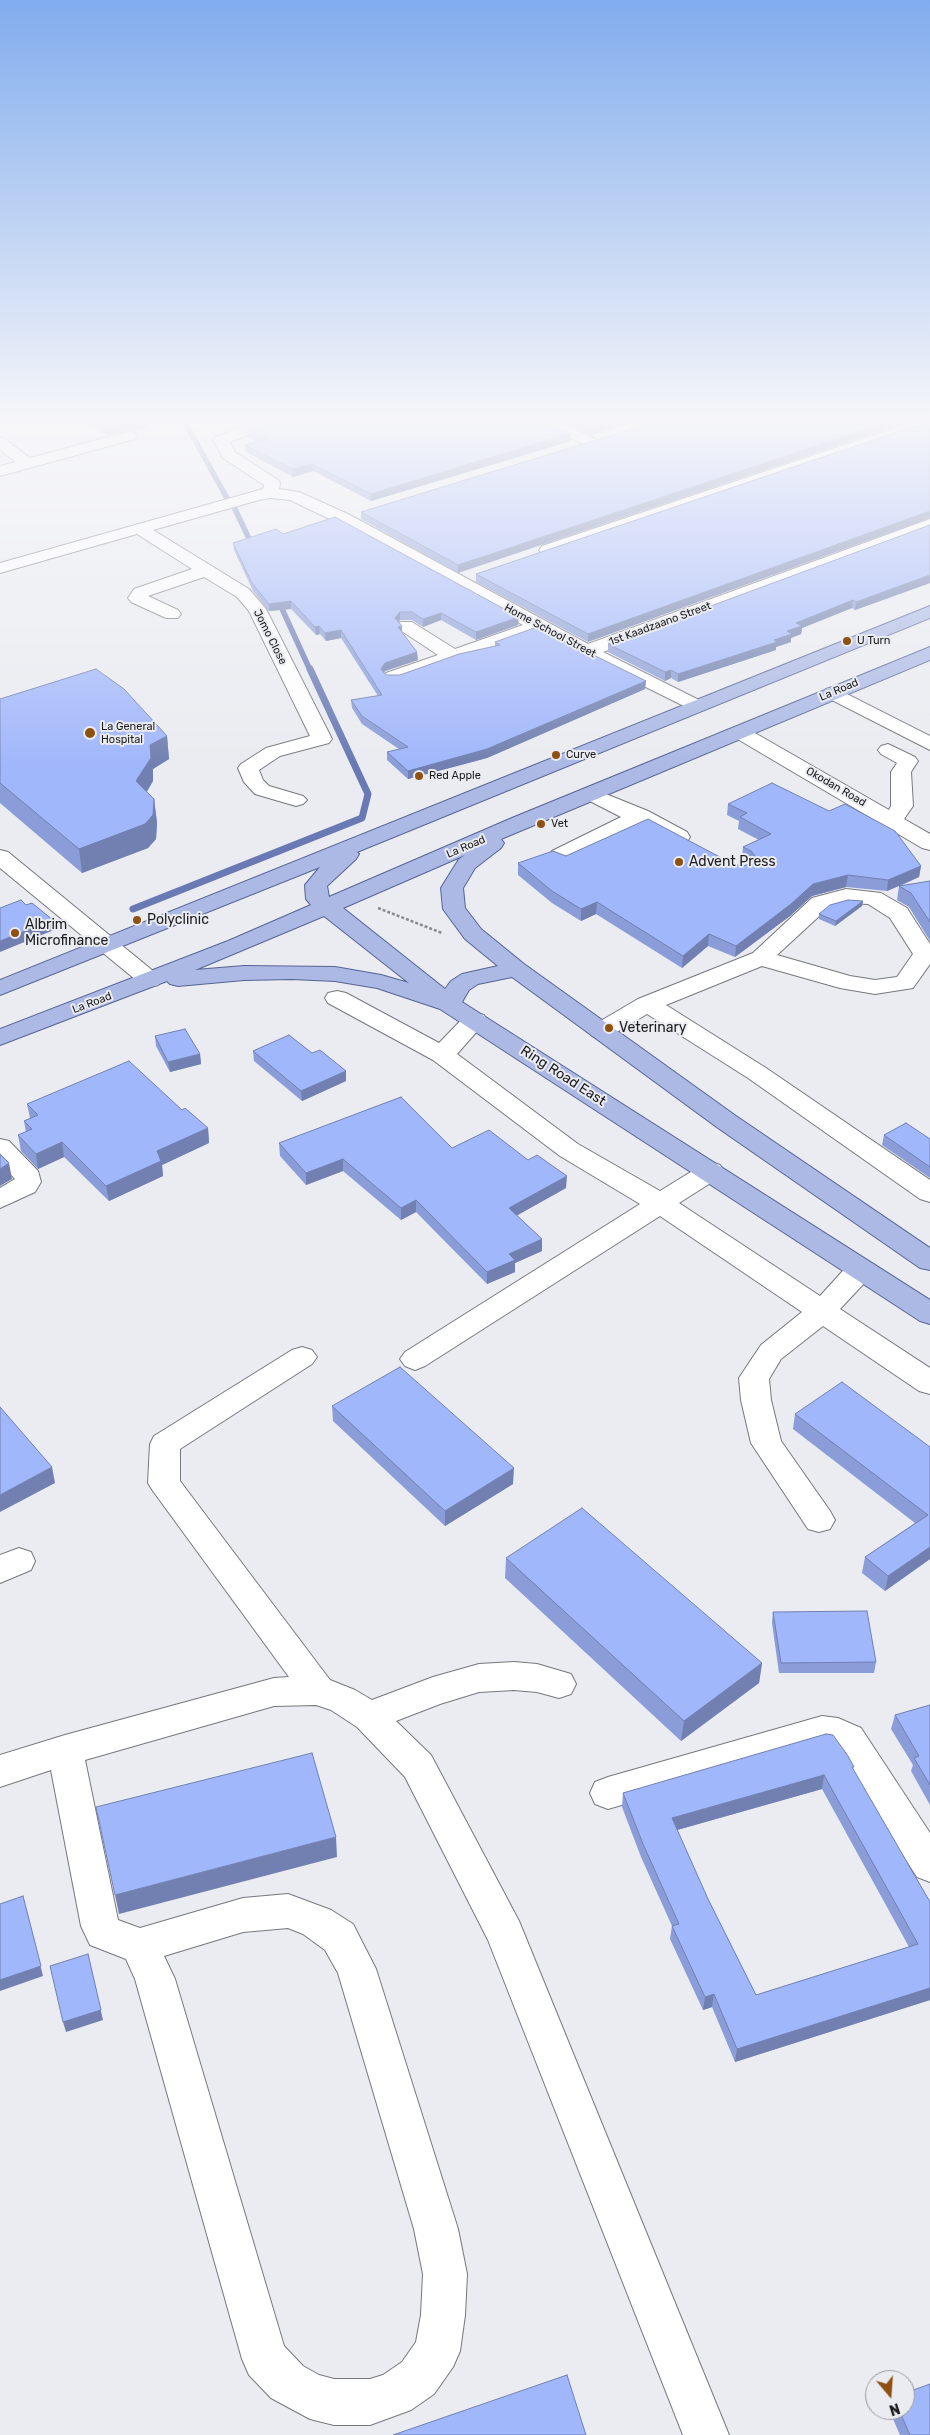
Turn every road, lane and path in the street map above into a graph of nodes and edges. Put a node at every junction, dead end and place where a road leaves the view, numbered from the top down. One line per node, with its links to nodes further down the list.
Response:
1 (105, 538): 7 (street)
2 (154, 538): 8 (street, Jomo Close)
3 (378, 538): 10 (street, Home School Street)
4 (584, 538): 6 (street)
5 (893, 538): 15 (street, 1st Kaadzaano Street)
6 (532, 555)
7 (0, 568)
8 (207, 570): 12 (street); 27 (street, Jomo Close)
9 (476, 574): 10 (street)
10 (457, 581): 14 (street, Home School Street)
11 (930, 611): 18 (main road)
12 (172, 614)
13 (406, 626): 17 (street)
14 (538, 626): 15 (street, Home School Street); 17 (street)
15 (587, 651): 22 (street, Home School Street)
16 (930, 652): 20 (main road, La Road)
17 (453, 656): 19 (street)
18 (809, 662): 20 (main road); 22 (main road)
19 (393, 677)
20 (855, 684): 21 (main road, La Road)
21 (833, 693): 23 (main road, La Road); 24 (street)
22 (696, 706): 31 (main road)
23 (741, 733): 26 (main road, La Road); 29 (street, Okodan Road)
24 (930, 744)
25 (888, 750): 29 (street)
26 (590, 794): 28 (street); 30 (main road, La Road)
27 (296, 800)
28 (640, 816): 33 (street); 34 (street)
29 (893, 820): 32 (street, Okodan Road)
30 (520, 823): 36 (main road, La Road); 39 (main road)
31 (364, 841): 36 (main road); 37 (main road)
32 (930, 843)
33 (699, 847)
34 (560, 856)
35 (3, 863): 37 (street)
36 (328, 906): 40 (main road, La Road); 43 (main road)
37 (107, 945): 40 (street); 41 (main road)
38 (761, 958): 38 (street); 44 (street)
39 (516, 969): 43 (main road); 46 (main road)
40 (150, 980): 43 (main road, Ring Road East); 47 (main road, La Road)
41 (0, 988)
42 (337, 998): 48 (street)
43 (449, 1004): 45 (main road, Ring Road East)
44 (647, 1004): 46 (street); 51 (street)
45 (475, 1020): 48 (street); 50 (main road, Ring Road East)
46 (601, 1031): 54 (main road)
47 (0, 1038)
48 (442, 1055): 53 (street)
49 (0, 1147): 52 (street)
50 (711, 1171): 53 (street); 55 (main road, Ring Road East)
51 (930, 1193)
52 (0, 1199)
53 (661, 1204): 56 (street); 59 (street)
54 (930, 1261)
55 (860, 1270): 56 (street); 57 (main road, Ring Road East)
56 (823, 1310): 60 (street); 61 (street)
57 (930, 1314)
58 (302, 1357): 63 (street)
59 (415, 1359)
60 (930, 1383)
61 (819, 1520)
62 (559, 1684): 64 (street)
63 (318, 1690): 64 (street); 65 (street)
64 (369, 1717): 70 (street)
65 (65, 1750): 66 (street); 69 (street)
66 (0, 1771)
67 (608, 1793): 68 (street)
68 (930, 1865)
69 (140, 1946): 69 (street)
70 (706, 2435)

